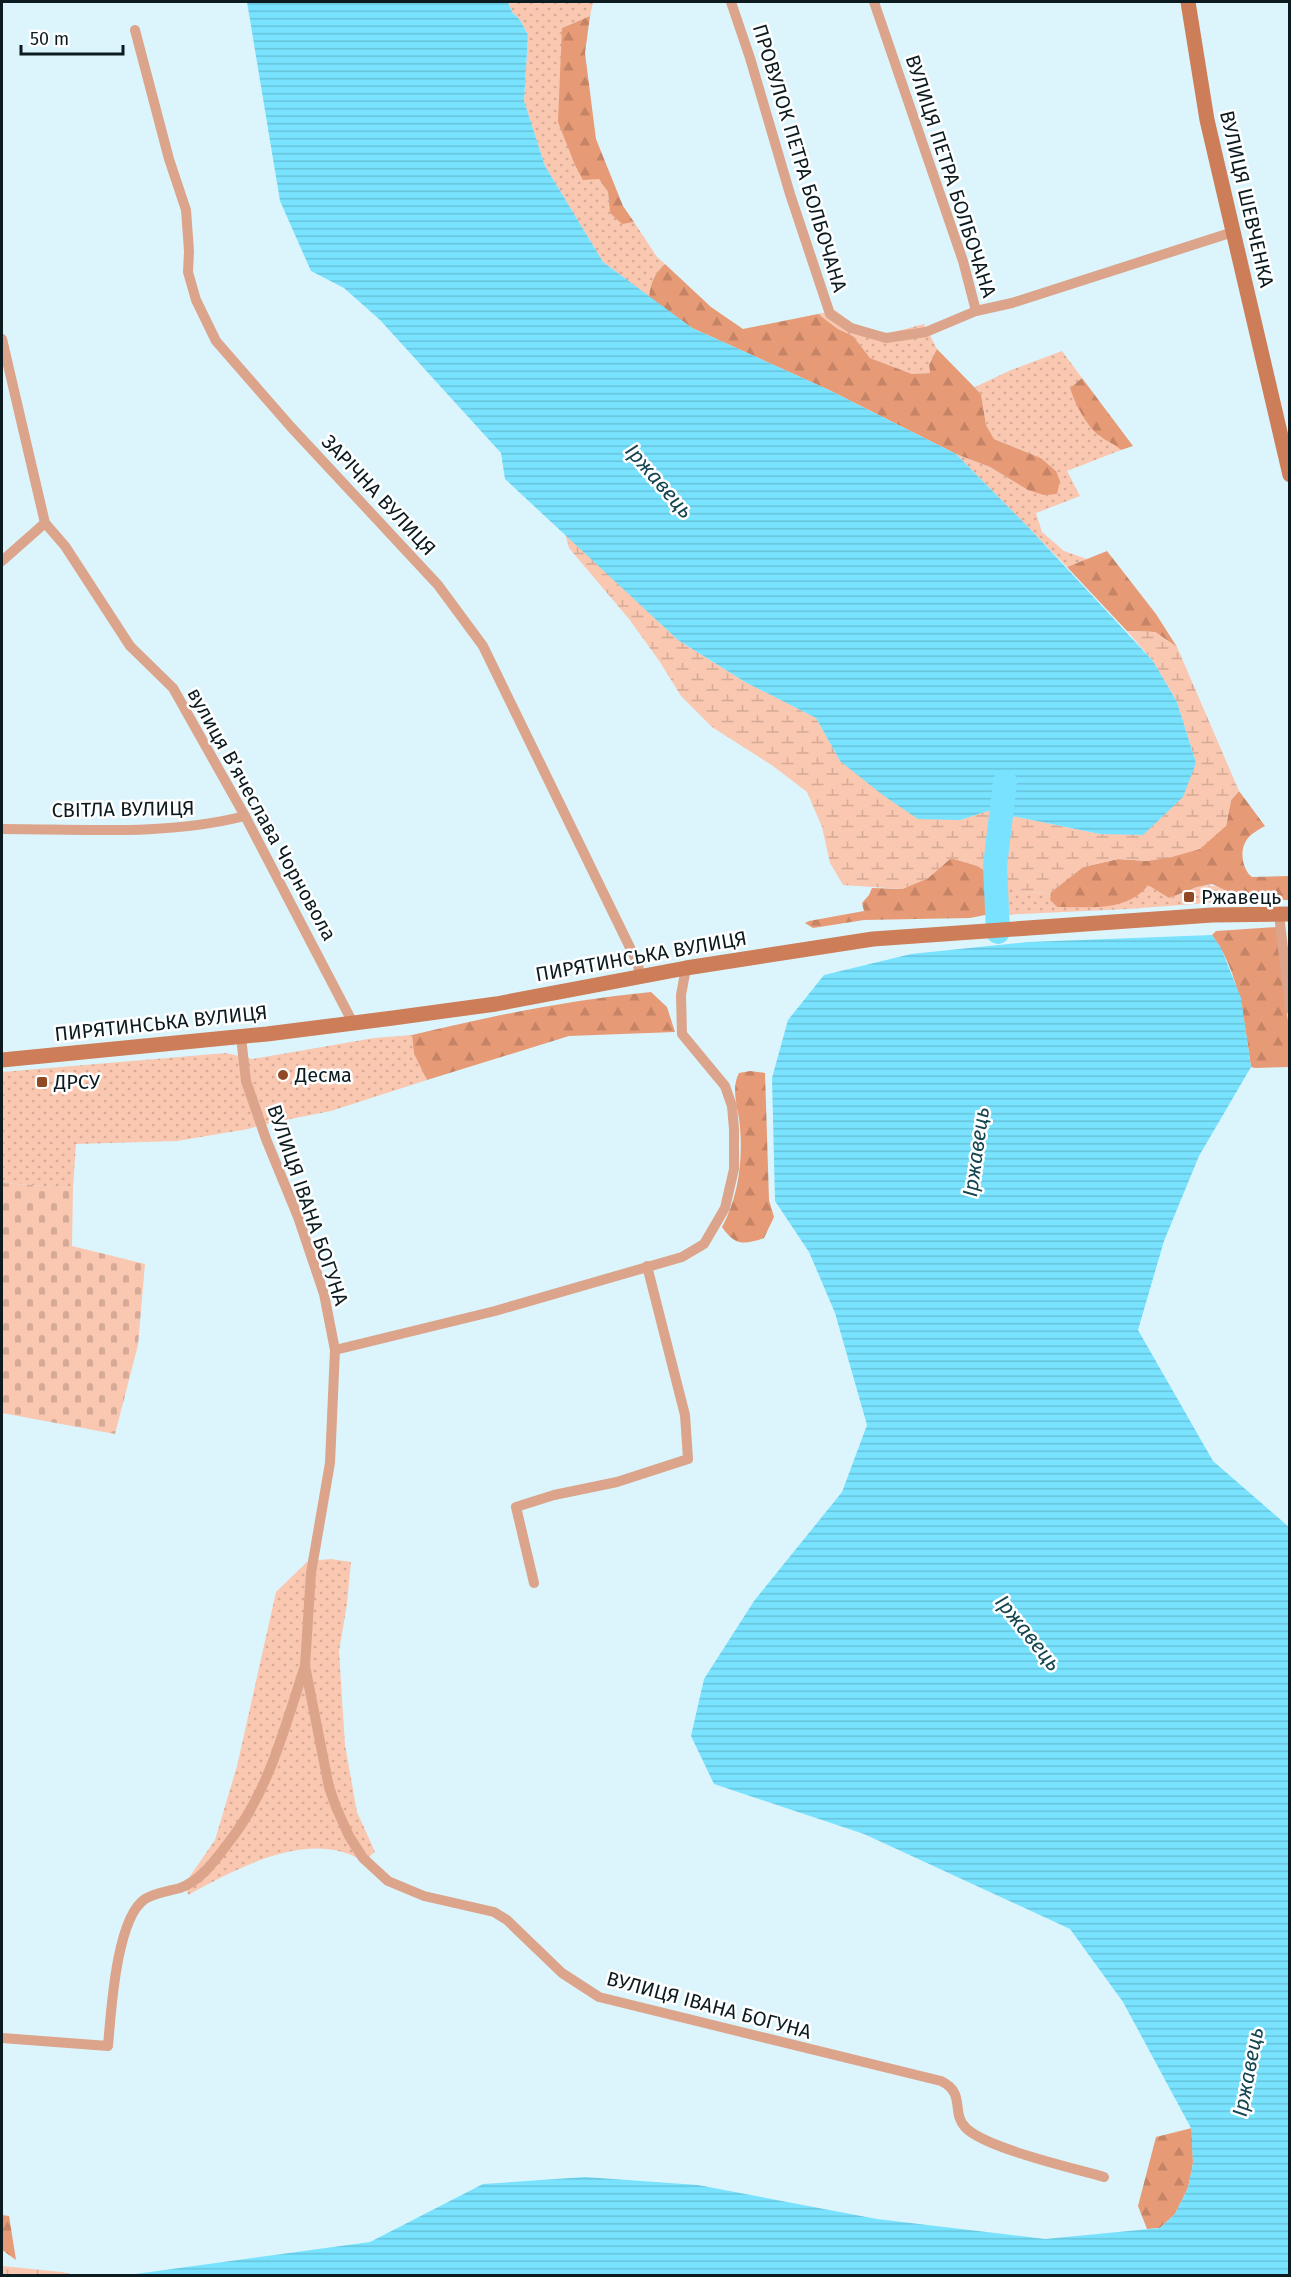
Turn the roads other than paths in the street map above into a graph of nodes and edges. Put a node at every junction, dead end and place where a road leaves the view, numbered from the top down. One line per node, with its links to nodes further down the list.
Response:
1 (731, 2): 6 (street, ПРОВУЛОК ПЕТРА БОЛБОЧАНА)
2 (874, 2): 6 (street, ВУЛИЦЯ ПЕТРА БОЛБОЧАНА)
3 (1188, 2): 5 (main road, ВУЛИЦЯ ШЕВЧЕНКА)
4 (135, 30): 15 (street, ЗАРІЧНА ВУЛИЦЯ)
5 (1233, 232): 6 (street, ВУЛИЦЯ ПЕТРА БОЛБОЧАНА); 8 (main road, ВУЛИЦЯ ШЕВЧЕНКА)
6 (976, 312)
7 (2, 339): 9 (street, вулиця Вʼячеслава Чорновола)
8 (1290, 475)
9 (45, 523): 10 (street); 11 (street, вулиця Вʼячеслава Чорновола)
10 (2, 561)
11 (245, 816): 12 (street, СВІТЛА ВУЛИЦЯ); 17 (street, вулиця Вʼячеслава Чорновола)
12 (2, 829)
13 (1284, 914): 14 (main road, ПИРЯТИНСЬКА ВУЛИЦЯ); 16 (street)
14 (686, 968): 15 (main road, ПИРЯТИНСЬКА ВУЛИЦЯ); 20 (street)
15 (640, 977): 17 (main road, ПИРЯТИНСЬКА ВУЛИЦЯ)
16 (1290, 1009)
17 (353, 1023): 18 (main road, ПИРЯТИНСЬКА ВУЛИЦЯ)
18 (241, 1037): 19 (main road, ПИРЯТИНСЬКА ВУЛИЦЯ); 21 (street, ВУЛИЦЯ ІВАНА БОГУНА)
19 (2, 1060)
20 (647, 1266): 21 (street); 22 (street)
21 (335, 1350): 23 (street, ВУЛИЦЯ ІВАНА БОГУНА)
22 (534, 1583)
23 (305, 1666): 24 (street, ВУЛИЦЯ ІВАНА БОГУНА); 25 (street, ВУЛИЦЯ ІВАНА БОГУНА)
24 (2, 2038)
25 (1104, 2177)

